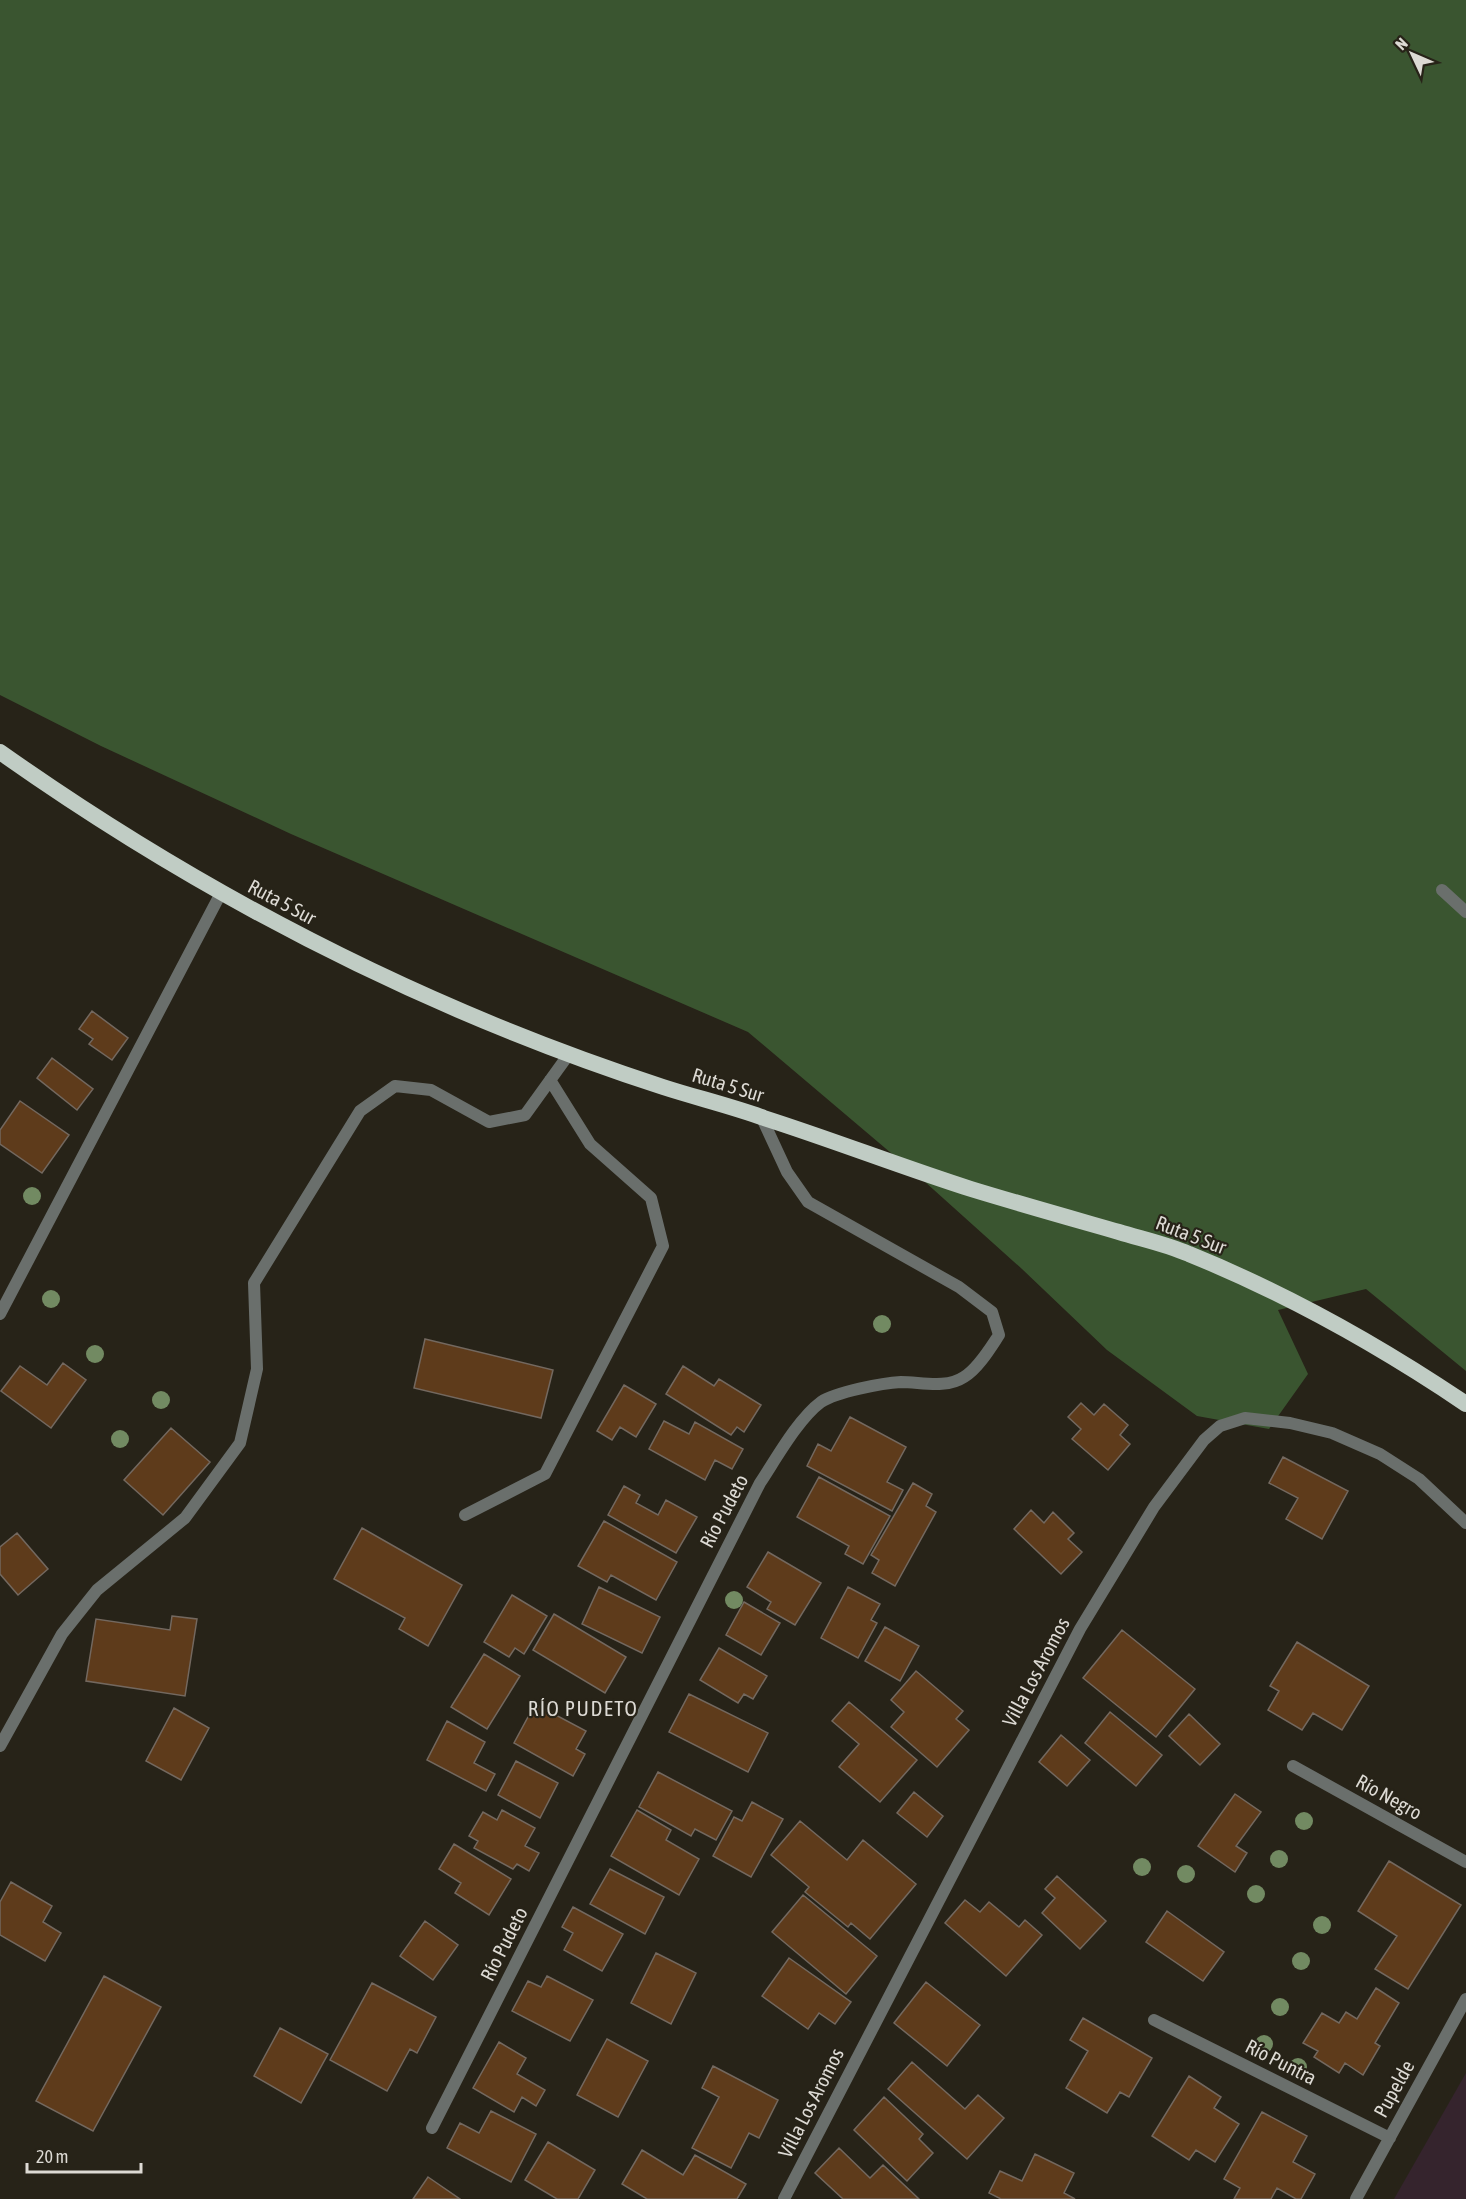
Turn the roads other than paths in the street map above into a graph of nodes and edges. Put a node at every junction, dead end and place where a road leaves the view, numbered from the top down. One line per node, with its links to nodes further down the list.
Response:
1 (0, 752): 3 (highway, Ruta 5 Sur)
2 (1442, 890): 4 (street)
3 (221, 893): 5 (highway, Ruta 5 Sur); 8 (street)
4 (1466, 912)
5 (568, 1054): 6 (street); 7 (highway, Ruta 5 Sur)
6 (550, 1080): 10 (street); 12 (street)
7 (761, 1116): 9 (highway, Ruta 5 Sur); 17 (street, Río Pudeto)
8 (0, 1314)
9 (1466, 1404)
10 (465, 1515)
11 (1466, 1523): 19 (street, Villa Los Aromos)
12 (0, 1746)
13 (1293, 1766): 14 (street, Río Negro)
14 (1466, 1862)
15 (1466, 1998): 18 (street, Pupelde)
16 (1154, 2020): 18 (street, Río Puntra)
17 (432, 2128)
18 (1389, 2138): 20 (street, Pupelde)
19 (784, 2199)
20 (1356, 2199)

